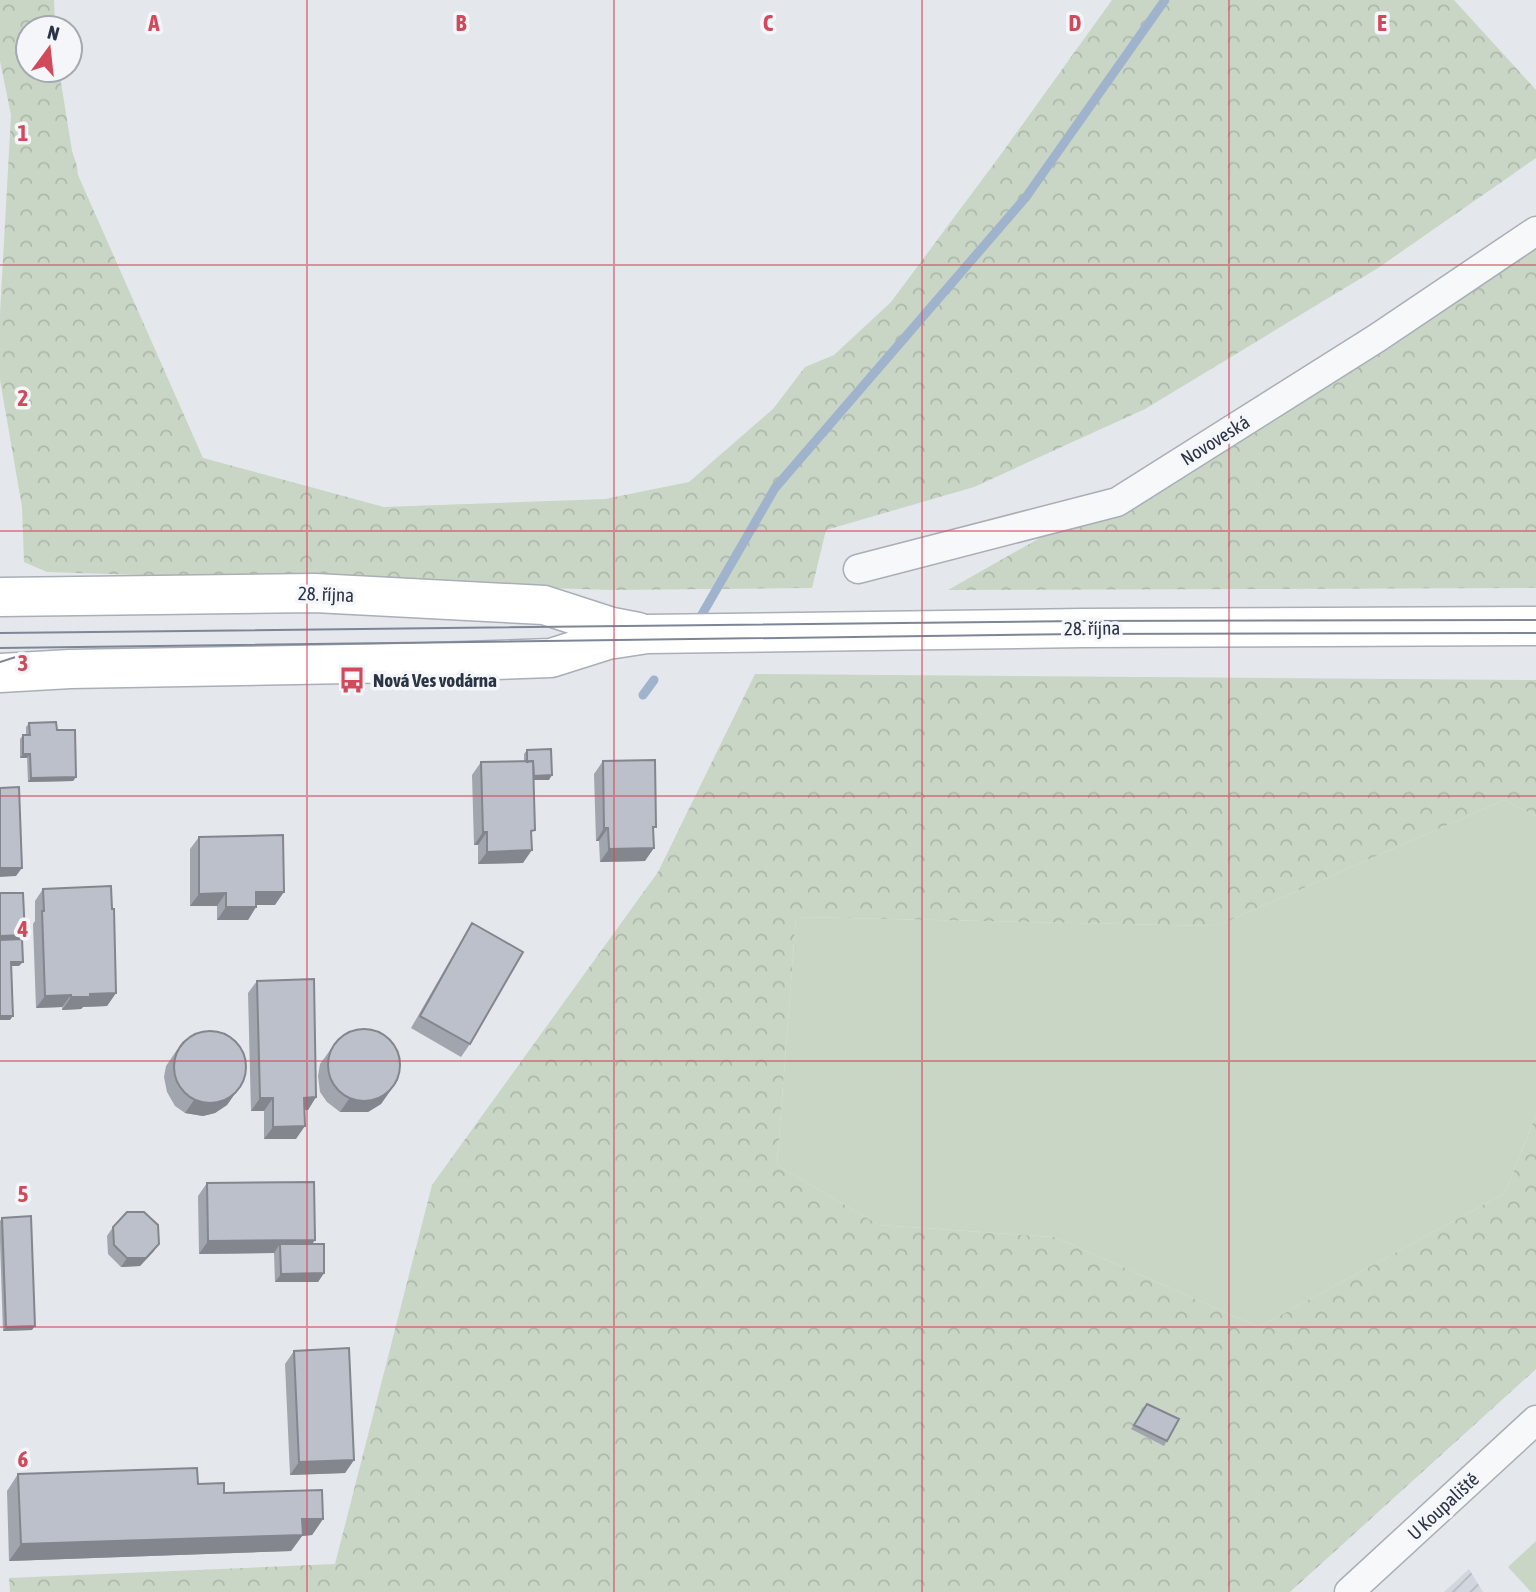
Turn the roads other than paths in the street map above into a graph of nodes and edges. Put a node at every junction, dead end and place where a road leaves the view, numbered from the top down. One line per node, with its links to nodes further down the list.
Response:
1 (1536, 231): 2 (street, Novoveská)
2 (858, 569)
3 (0, 597): 5 (main road, 28. října)
4 (1536, 626): 5 (main road, 28. října)
5 (647, 634): 6 (main road, 28. října)
6 (0, 673)
7 (1536, 1420): 8 (street, U Koupaliště)
8 (1349, 1592)

